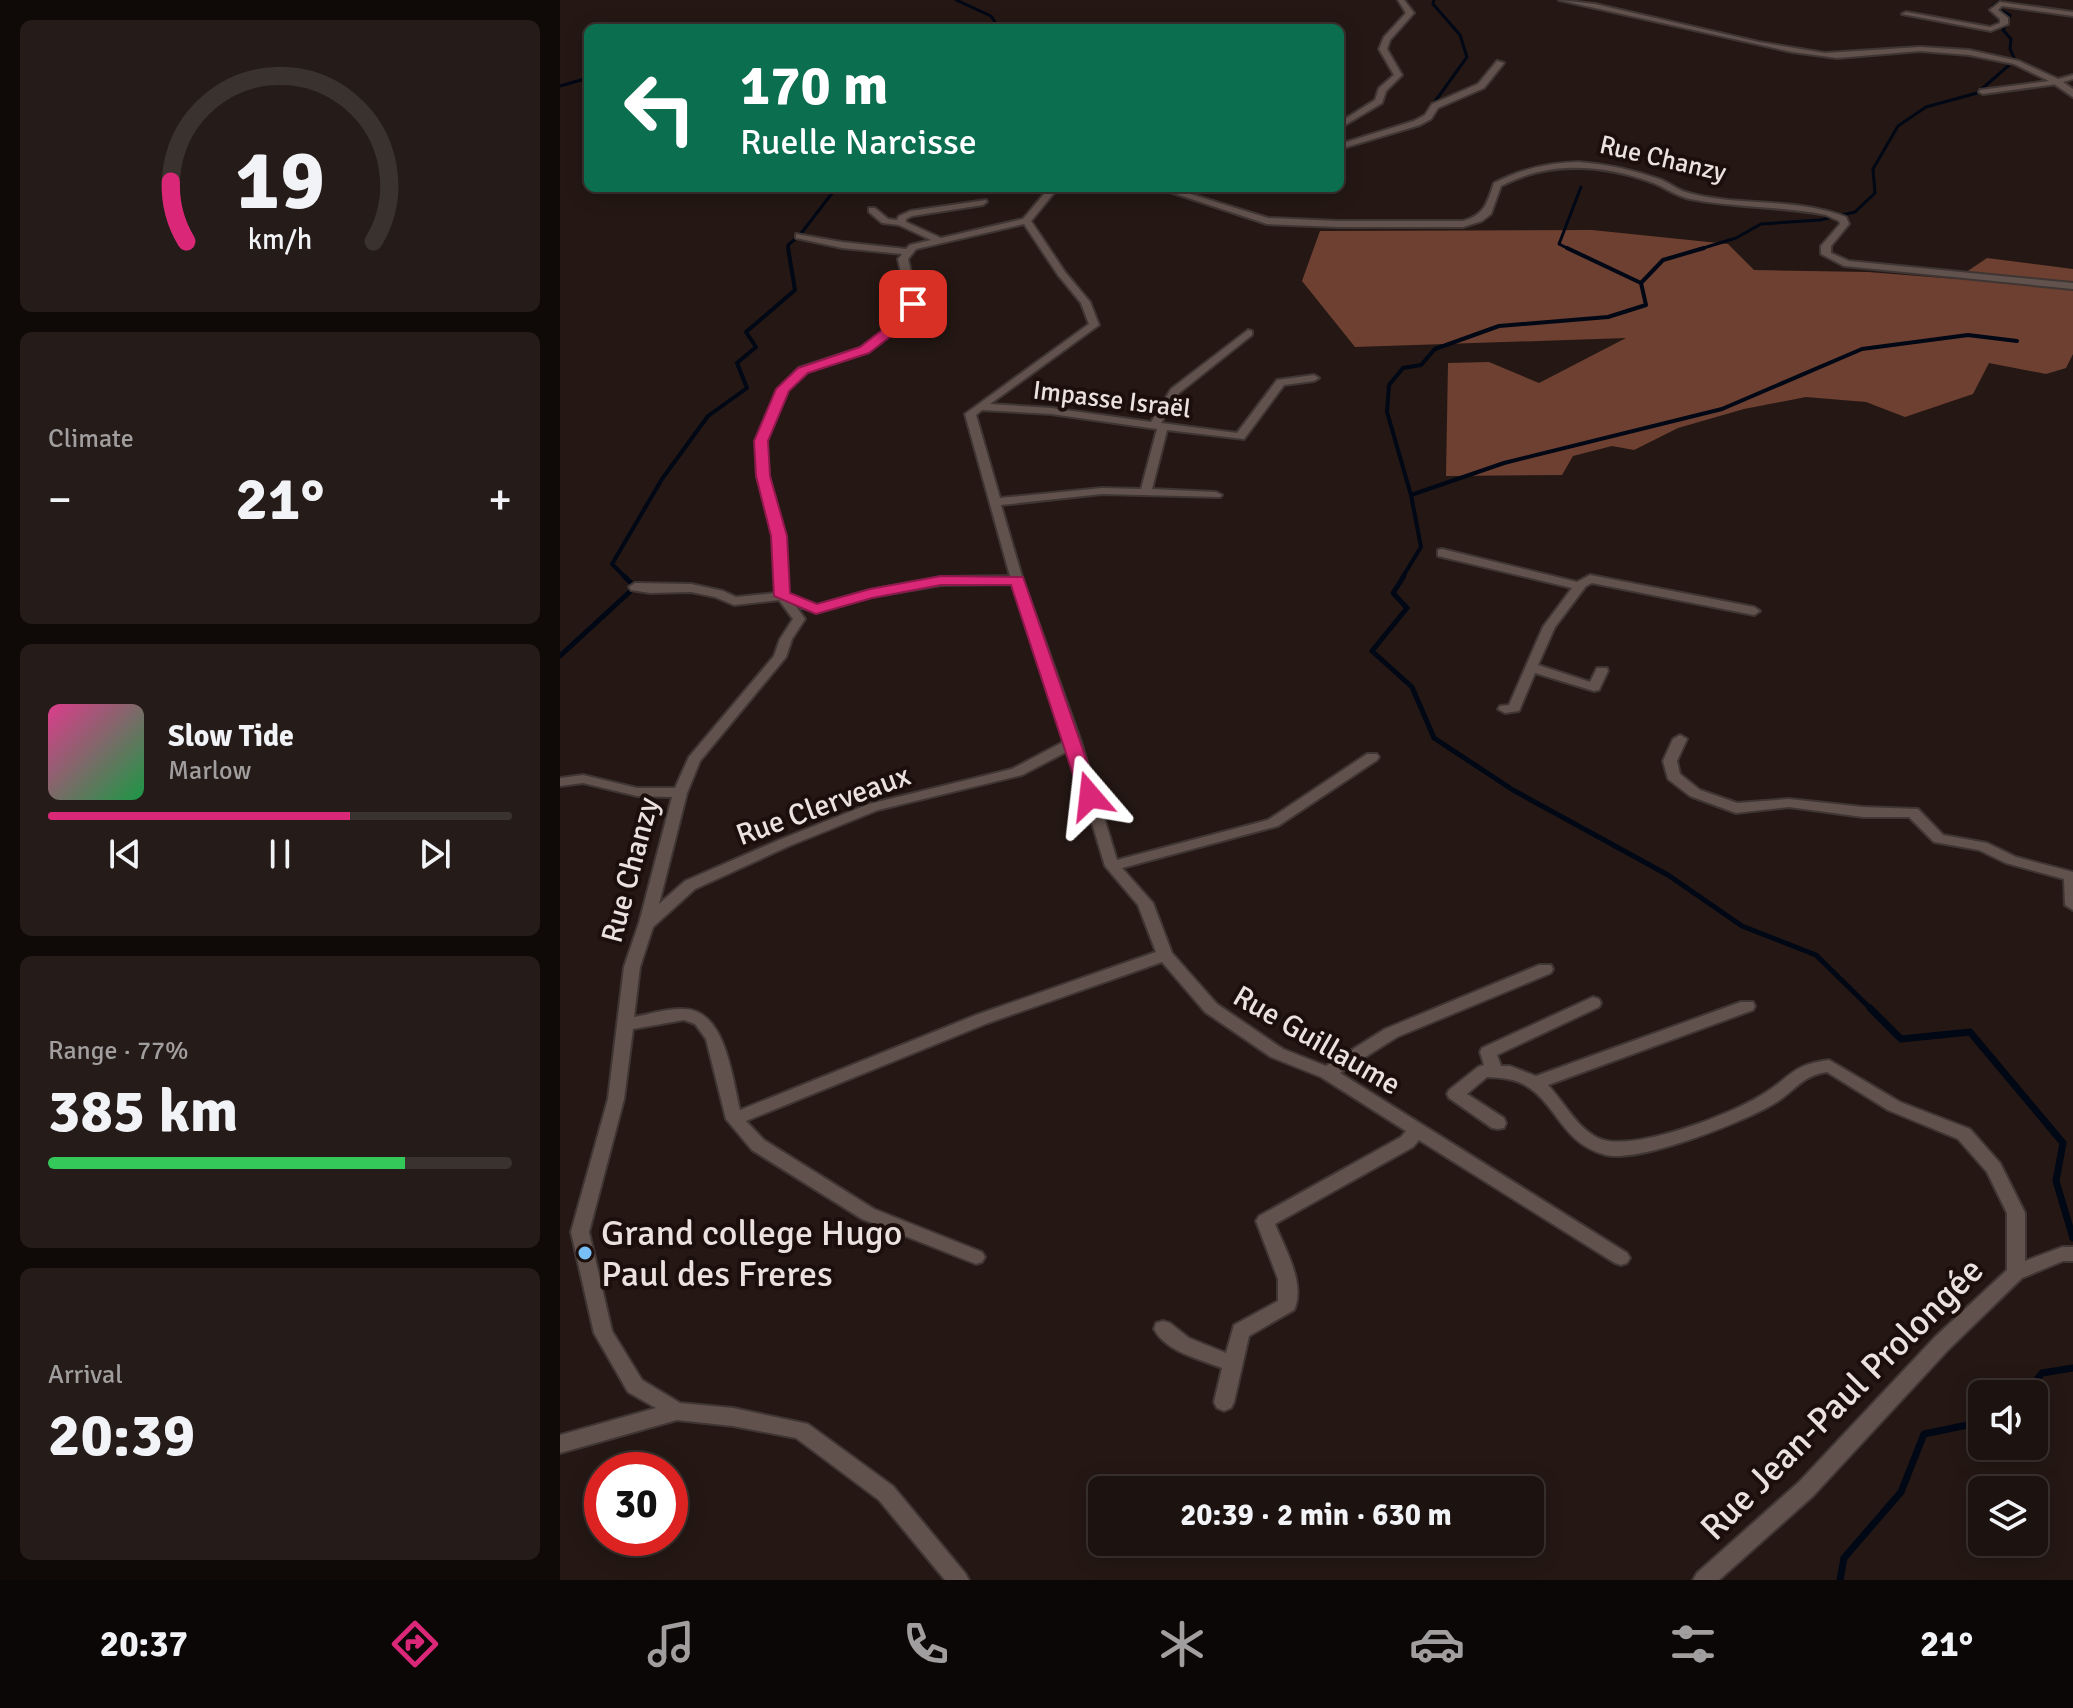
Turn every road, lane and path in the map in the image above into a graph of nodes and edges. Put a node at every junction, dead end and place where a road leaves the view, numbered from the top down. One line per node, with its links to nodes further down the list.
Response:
1 (1401, 0): 10 (street)
2 (1562, 0): 7 (street)
3 (1906, 14): 4 (street)
4 (2073, 14)
5 (1500, 63): 11 (street)
6 (2073, 77): 7 (street)
7 (2057, 82): 8 (street); 9 (street)
8 (1983, 92)
9 (2073, 94)
10 (1344, 123)
11 (1344, 146)
12 (1051, 192): 16 (street)
13 (1175, 192): 21 (street, Rue Chanzy)
14 (983, 202): 17 (street)
15 (872, 210): 17 (street)
16 (1026, 221): 19 (street); 24 (street)
17 (901, 223): 19 (street)
18 (799, 236): 20 (street)
19 (938, 240): 20 (street)
20 (909, 252): 33 (street, Rue Chanzy)
21 (2073, 286)
22 (1248, 333): 25 (street)
23 (1314, 378): 25 (street, Impasse Israël)
24 (975, 411): 25 (street, Impasse Israël); 28 (street, Rue Guillaume)
25 (1159, 426): 26 (street)
26 (1146, 492): 27 (street); 28 (street)
27 (1216, 495)
28 (995, 502): 30 (street, Rue Guillaume)
29 (1442, 553): 31 (street)
30 (1017, 580): 33 (street); 39 (street, Rue Guillaume)
31 (1579, 586): 34 (street); 35 (street)
32 (635, 587): 33 (street)
33 (782, 596): 42 (street, Rue Chanzy)
34 (1754, 611)
35 (1531, 667): 36 (street); 37 (street)
36 (1602, 671)
37 (1505, 709)
38 (1680, 739): 44 (street)
39 (1074, 742): 43 (street, Rue Guillaume); 45 (street, Rue Clerveaux)
40 (1372, 757): 43 (street)
41 (560, 782): 42 (street)
42 (680, 793): 45 (street, Rue Chanzy)
43 (1112, 866): 46 (street, Rue Guillaume)
44 (2073, 905)
45 (647, 923): 50 (street, Rue Chanzy)
46 (1165, 955): 52 (street, Rue Guillaume); 54 (street)
47 (1545, 969): 52 (street)
48 (1593, 1003): 51 (street)
49 (1747, 1006): 53 (street)
50 (626, 1024): 54 (street); 64 (street, Rue Chanzy)
51 (1494, 1071): 53 (street); 55 (street)
52 (1327, 1073): 56 (street, Rue Guillaume)
53 (1538, 1082): 60 (street)
54 (734, 1119): 58 (street)
55 (1498, 1123)
56 (1418, 1130): 59 (street, Rue Guillaume); 62 (street)
57 (2073, 1254): 60 (street, Rue Jean-Paul Prolongée)
58 (976, 1257)
59 (1621, 1258)
60 (2016, 1273): 67 (street, Rue Jean-Paul Prolongée)
61 (1163, 1329): 62 (street)
62 (1233, 1364): 63 (street)
63 (1224, 1402)
64 (677, 1411): 65 (street); 66 (street, Rue Chanzy)
65 (560, 1444)
66 (958, 1580)
67 (1704, 1580)

